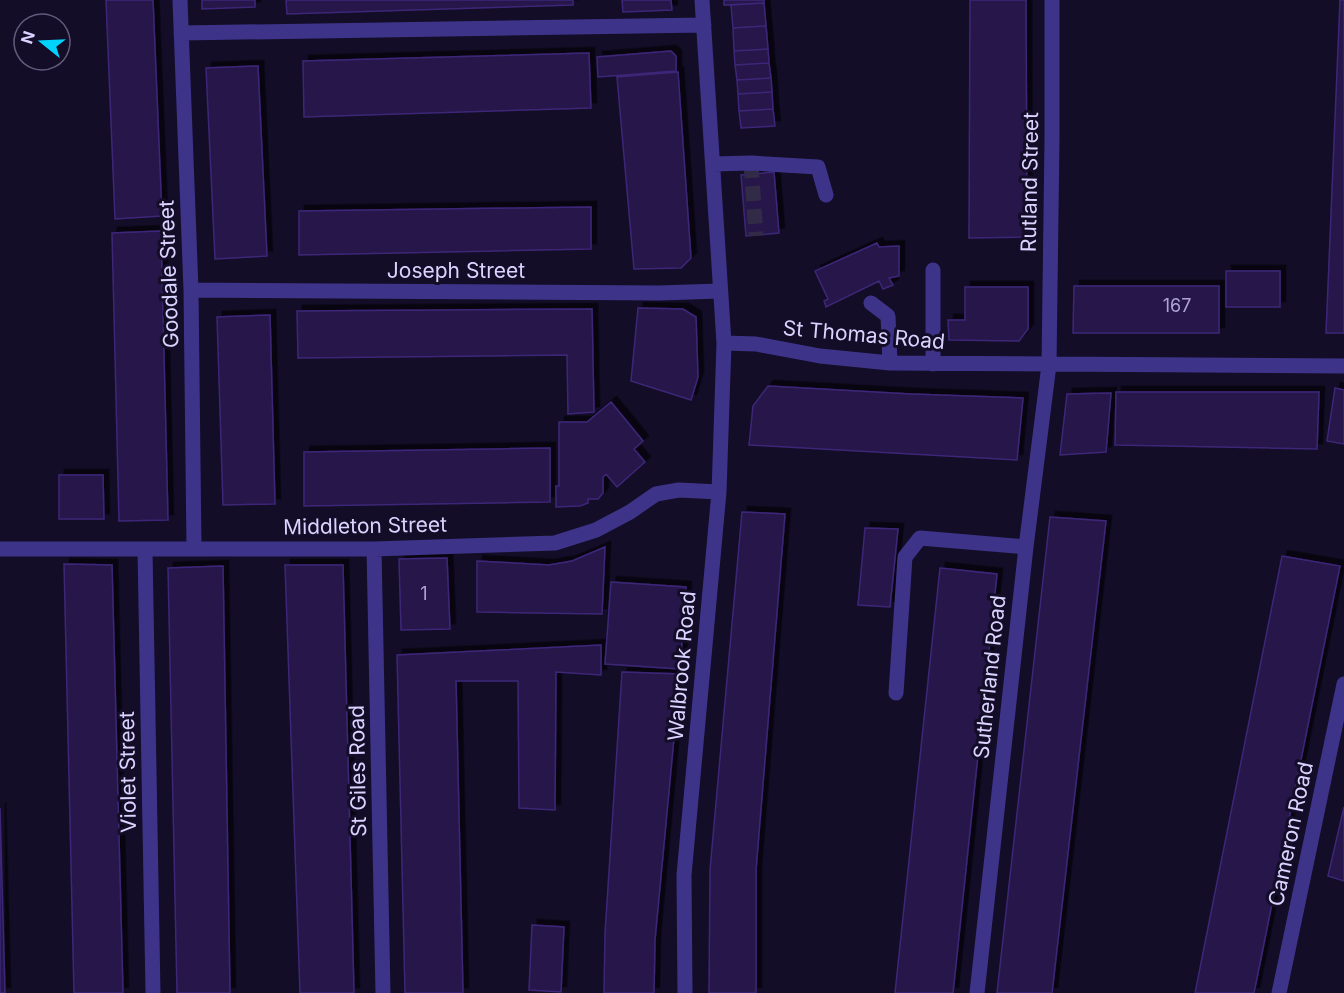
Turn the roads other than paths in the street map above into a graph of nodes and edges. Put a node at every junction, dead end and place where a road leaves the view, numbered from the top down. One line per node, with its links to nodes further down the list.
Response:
1 (180, 0): 5 (street, Goodale Street)
2 (702, 0): 4 (street)
3 (1052, 0): 15 (street, Rutland Street)
4 (704, 25): 5 (street); 6 (street)
5 (182, 33): 9 (street, Goodale Street)
6 (713, 164): 7 (street); 10 (street)
7 (826, 195)
8 (933, 270): 14 (street)
9 (191, 290): 10 (street, Joseph Street); 19 (street, Goodale Street)
10 (720, 291): 12 (street)
11 (871, 303): 13 (street)
12 (724, 343): 13 (street, St Thomas Road); 17 (street, Walbrook Road)
13 (890, 363): 14 (street, St Thomas Road)
14 (933, 364): 15 (street, St Thomas Road)
15 (1049, 365): 16 (street, St Thomas Road); 18 (street, Sutherland Road)
16 (1344, 366)
17 (719, 492): 21 (street, Middleton Street); 27 (street, Walbrook Road)
18 (1026, 547): 24 (street); 28 (street, Sutherland Road)
19 (194, 548): 21 (street, Middleton Street); 22 (street, Middleton Street)
20 (0, 549): 22 (street, Middleton Street)
21 (374, 549): 26 (street, St Giles Road)
22 (145, 550): 25 (street, Violet Street)
23 (1344, 684): 29 (street, Cameron Road)
24 (896, 693)
25 (153, 993)
26 (383, 993)
27 (685, 993)
28 (977, 993)
29 (1279, 993)

